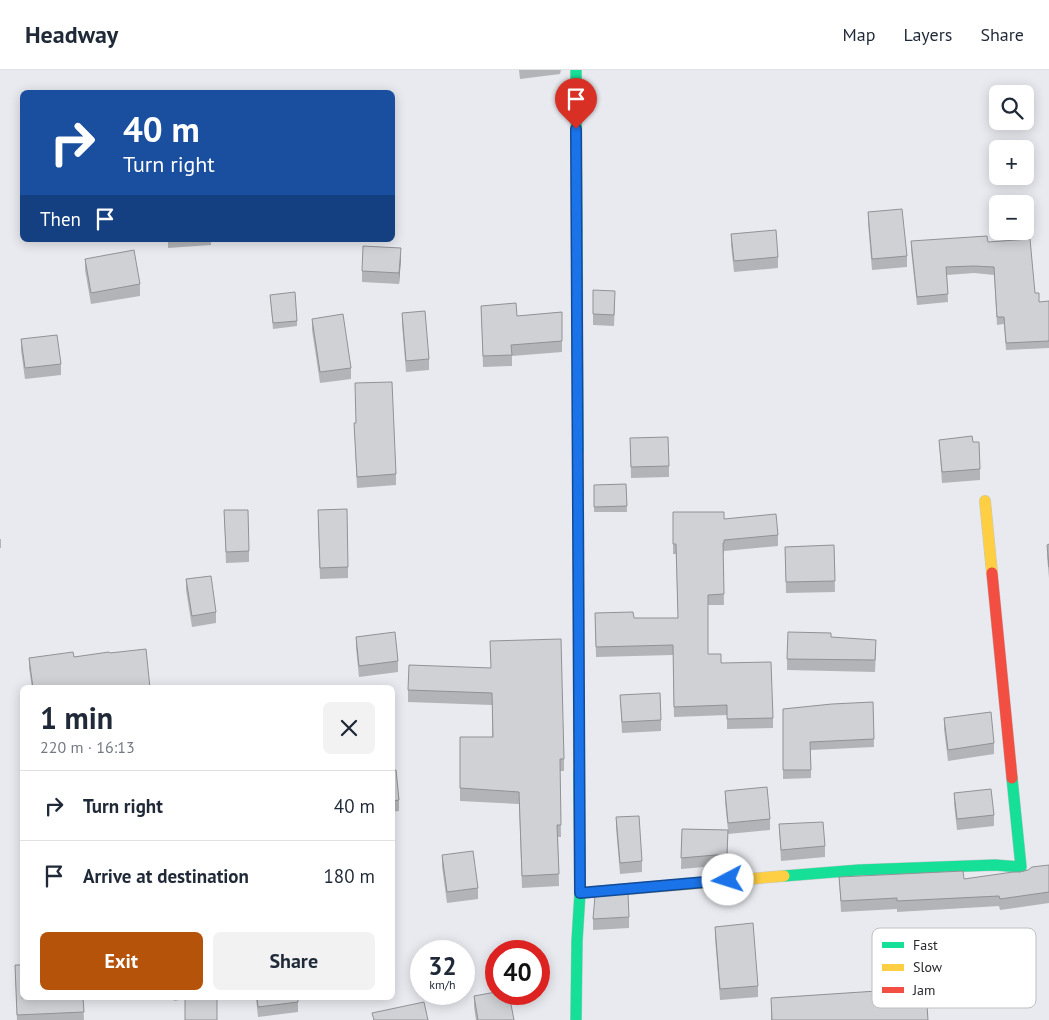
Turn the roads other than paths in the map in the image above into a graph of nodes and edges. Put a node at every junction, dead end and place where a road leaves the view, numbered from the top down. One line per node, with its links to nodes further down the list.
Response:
1 (576, 70): 3 (street)
2 (985, 501): 3 (street)
3 (580, 893): 4 (street)
4 (576, 1020)

